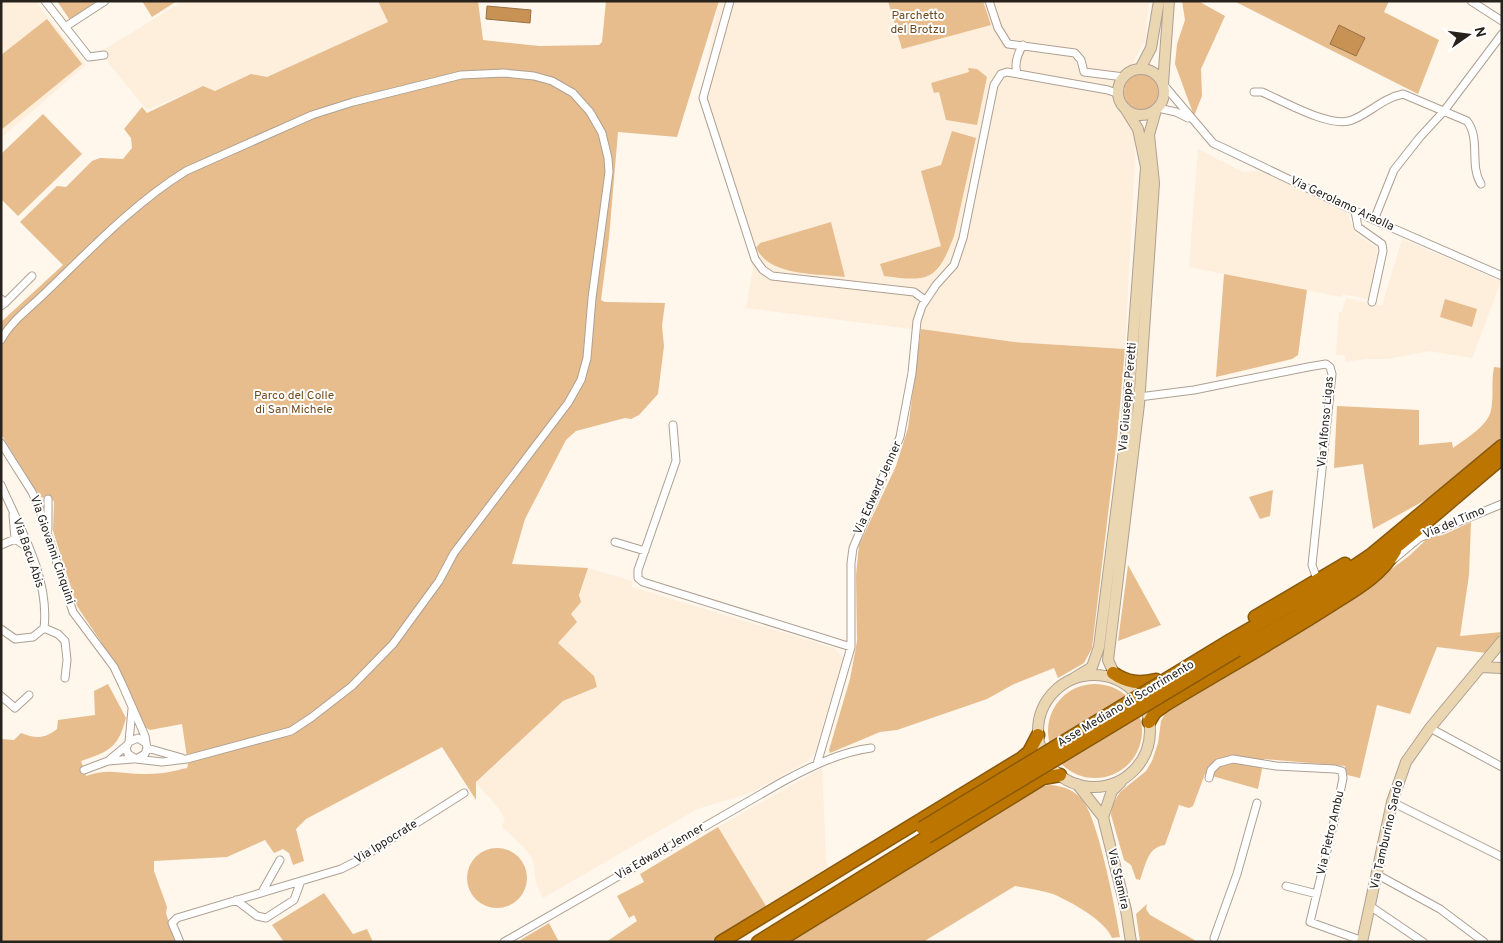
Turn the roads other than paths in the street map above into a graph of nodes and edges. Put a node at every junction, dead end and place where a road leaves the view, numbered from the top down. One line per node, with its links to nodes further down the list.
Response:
1 (45, 1): 9 (street)
2 (105, 1): 9 (street)
3 (730, 1): 28 (street)
4 (989, 1): 11 (street)
5 (1159, 1): 13 (street)
6 (1169, 1): 16 (street, Via Giuseppe Peretti)
7 (1471, 1): 8 (street)
8 (1502, 21)
9 (65, 26): 12 (street)
10 (1502, 34): 21 (street)
11 (1023, 44): 14 (street); 15 (street)
12 (104, 55)
13 (1140, 69): 15 (street); 16 (street)
14 (1017, 73): 18 (street); 28 (street, Via Edward Jenner)
15 (1124, 77): 18 (street)
16 (1163, 84): 20 (street, Via Giuseppe Peretti); 22 (street, Via Gerolamo Araolla)
17 (1254, 92): 21 (street)
18 (1119, 94): 19 (street, Via Giuseppe Peretti)
19 (1125, 108): 20 (street); 60 (street, Via Giuseppe Peretti)
20 (1157, 109): 22 (street); 32 (street, Via Giuseppe Peretti)
21 (1444, 111): 23 (street); 25 (street)
22 (1191, 120): 24 (street, Via Gerolamo Araolla)
23 (1481, 184)
24 (1355, 211): 25 (street, Via Gerolamo Araolla); 29 (street)
25 (1374, 220): 27 (street, Via Gerolamo Araolla)
26 (32, 276): 30 (street)
27 (1502, 276)
28 (925, 300): 55 (street, Via Edward Jenner)
29 (1372, 302)
30 (2, 303)
31 (1, 340): 73 (street)
32 (1139, 397): 50 (street, Via Alfonso Ligas); 58 (street, Via Giuseppe Peretti)
33 (673, 425): 47 (street)
34 (1, 444): 41 (street, Via Giovanni Cinquini)
35 (1502, 446): 48 (highway, Asse Mediano di Scorrimento)
36 (1502, 458): 45 (highway, Asse Mediano di Scorrimento)
37 (1, 485): 40 (street, Via Giovanni Cinquini)
38 (48, 498): 41 (street)
39 (1502, 504): 49 (street, Via del Timo)
40 (12, 508): 42 (street); 46 (street, Via Bacu Abis)
41 (49, 536): 65 (street, Via Giovanni Cinquini)
42 (15, 540): 44 (street); 46 (street)
43 (615, 542): 47 (street)
44 (1, 545)
45 (1398, 546): 49 (highway); 54 (highway, Asse Mediano di Scorrimento)
46 (28, 548): 51 (street, Via Bacu Abis)
47 (645, 551): 55 (street)
48 (1371, 555): 50 (highway); 54 (highway, Asse Mediano di Scorrimento)
49 (1386, 566): 66 (highway)
50 (1317, 579): 61 (highway)
51 (44, 628): 52 (street); 59 (street)
52 (1, 629)
53 (1502, 641): 56 (street, Via Tamburino Sardo)
54 (1234, 645): 88 (highway, Asse Mediano di Scorrimento, bridge)
55 (851, 647): 75 (street, Via Edward Jenner)
56 (1481, 667): 57 (street); 67 (street, Via Tamburino Sardo)
57 (1501, 670)
58 (1115, 676): 60 (street); 61 (highway); 62 (street)
59 (65, 678)
60 (1074, 678): 68 (street)
61 (1156, 680): 62 (highway)
62 (1135, 693): 66 (street)
63 (29, 695): 64 (street)
64 (1, 696)
65 (132, 708): 69 (street, Via Giovanni Cinquini); 70 (street, Via Giovanni Cinquini)
66 (1150, 722): 79 (street)
67 (1430, 728): 76 (street); 85 (street, Via Tamburino Sardo)
68 (1038, 735): 78 (street); 80 (highway)
69 (128, 744): 70 (street); 72 (street); 74 (street)
70 (146, 745): 72 (street); 73 (street)
71 (871, 748): 75 (street, Via Edward Jenner)
72 (135, 759): 73 (street); 74 (street)
73 (187, 759)
74 (108, 761): 77 (street)
75 (817, 764): 101 (street, Via Edward Jenner)
76 (1502, 767)
77 (84, 770)
78 (1060, 775): 82 (street); 84 (highway)
79 (1126, 777): 82 (street); 87 (street)
80 (990, 778): 84 (highway); 102 (highway)
81 (1209, 778): 95 (street, Via Pietro Ambu)
82 (1077, 784): 87 (street, Via Stamira)
83 (464, 793): 92 (street, Via Ippocrate)
84 (1002, 802): 105 (highway)
85 (1392, 802): 89 (street); 91 (street, Via Tamburino Sardo)
86 (1257, 803): 98 (street)
87 (1103, 817): 106 (street, Via Stamira)
88 (924, 833): 103 (highway, Asse Mediano di Scorrimento); 104 (highway, Asse Mediano di Scorrimento)
89 (1502, 857)
90 (280, 860): 94 (street)
91 (1376, 874): 97 (street, Via Tamburino Sardo); 108 (street)
92 (301, 880): 94 (street, Via Ippocrate); 96 (street)
93 (1286, 886): 95 (street)
94 (262, 892): 96 (street, Via Ippocrate)
95 (1317, 894): 99 (street, Via Pietro Ambu)
96 (236, 900): 100 (street, Via Ippocrate)
97 (1370, 906): 99 (street, Via Tamburino Sardo); 107 (street)
98 (1214, 938)
99 (1363, 941)
100 (180, 942)
101 (504, 942)
102 (721, 942)
103 (735, 942)
104 (758, 942)
105 (777, 942)
106 (1131, 942)
107 (1423, 942)
108 (1484, 942)

